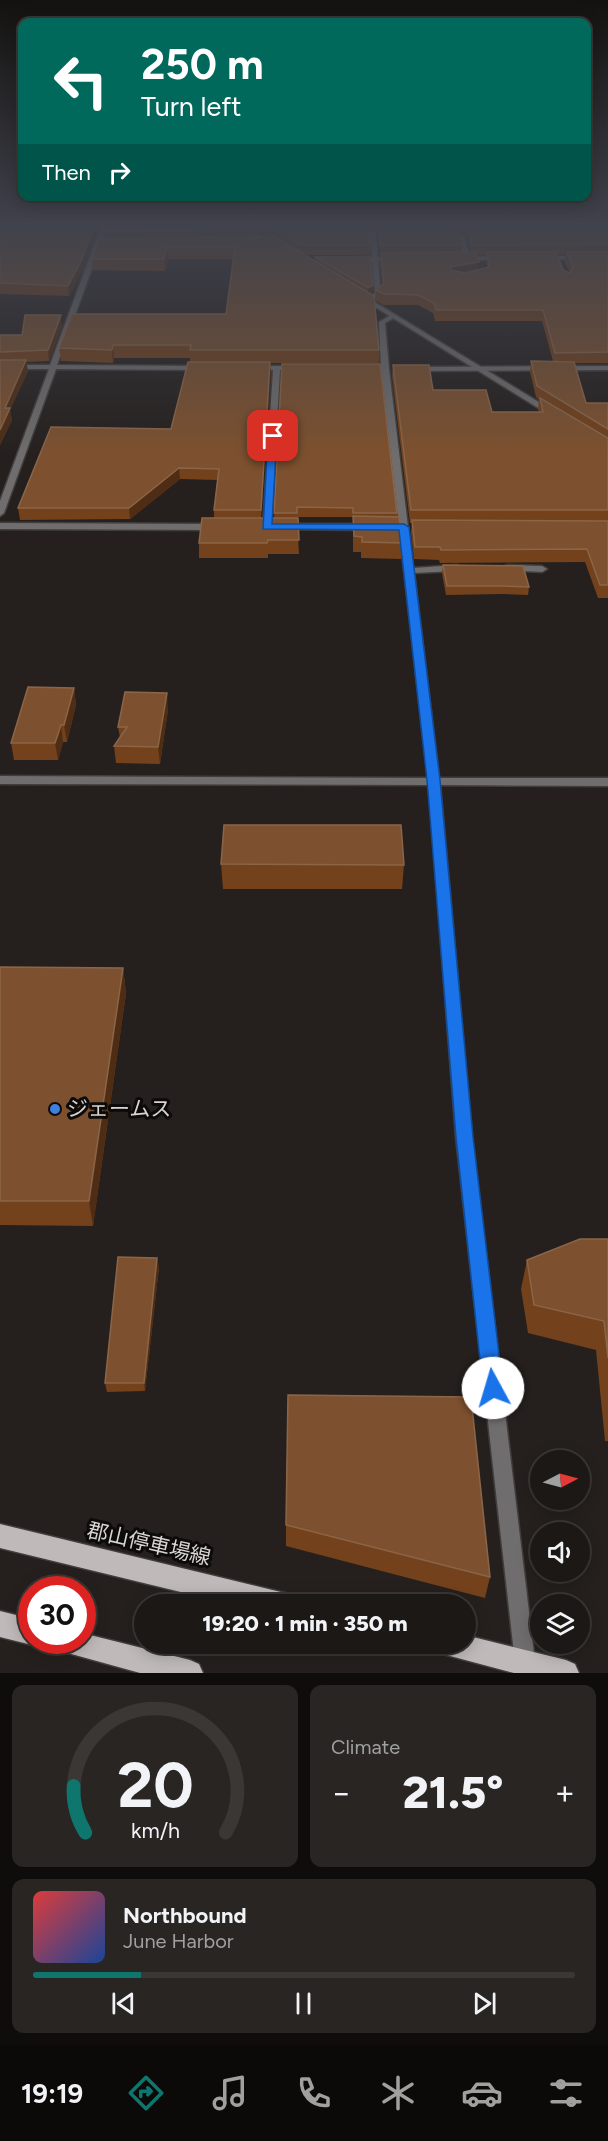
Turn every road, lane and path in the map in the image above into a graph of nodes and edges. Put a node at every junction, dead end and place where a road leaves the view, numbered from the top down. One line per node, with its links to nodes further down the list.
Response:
1 (77, 302): 5 (street)
2 (371, 302): 3 (street)
3 (393, 316): 12 (street); 15 (street)
4 (0, 367): 5 (street)
5 (53, 367): 6 (street); 17 (street)
6 (206, 368)
7 (242, 368): 8 (street)
8 (277, 368): 9 (street); 21 (street)
9 (310, 368)
10 (608, 368): 15 (street)
11 (375, 369): 12 (street)
12 (385, 369): 13 (street); 24 (street)
13 (397, 369)
14 (409, 369): 15 (street)
15 (481, 369): 16 (street)
16 (559, 417)
17 (0, 513)
18 (0, 526): 19 (street)
19 (232, 527)
20 (255, 527): 21 (street)
21 (267, 527): 22 (street)
22 (381, 527)
23 (393, 527): 24 (street)
24 (404, 527): 25 (street); 29 (street)
25 (416, 527)
26 (472, 568): 29 (street)
27 (495, 568): 28 (street)
28 (542, 568)
29 (408, 571): 31 (street)
30 (0, 780): 31 (street)
31 (434, 780): 32 (street); 39 (street)
32 (608, 782)
33 (0, 1536): 34 (main road, 郡山停車場線)
34 (240, 1594)
35 (0, 1624): 36 (main road)
36 (18, 1628)
37 (96, 1649): 40 (main road)
38 (476, 1651): 39 (main road)
39 (525, 1662): 41 (main road)
40 (190, 1673)
41 (566, 1673)

